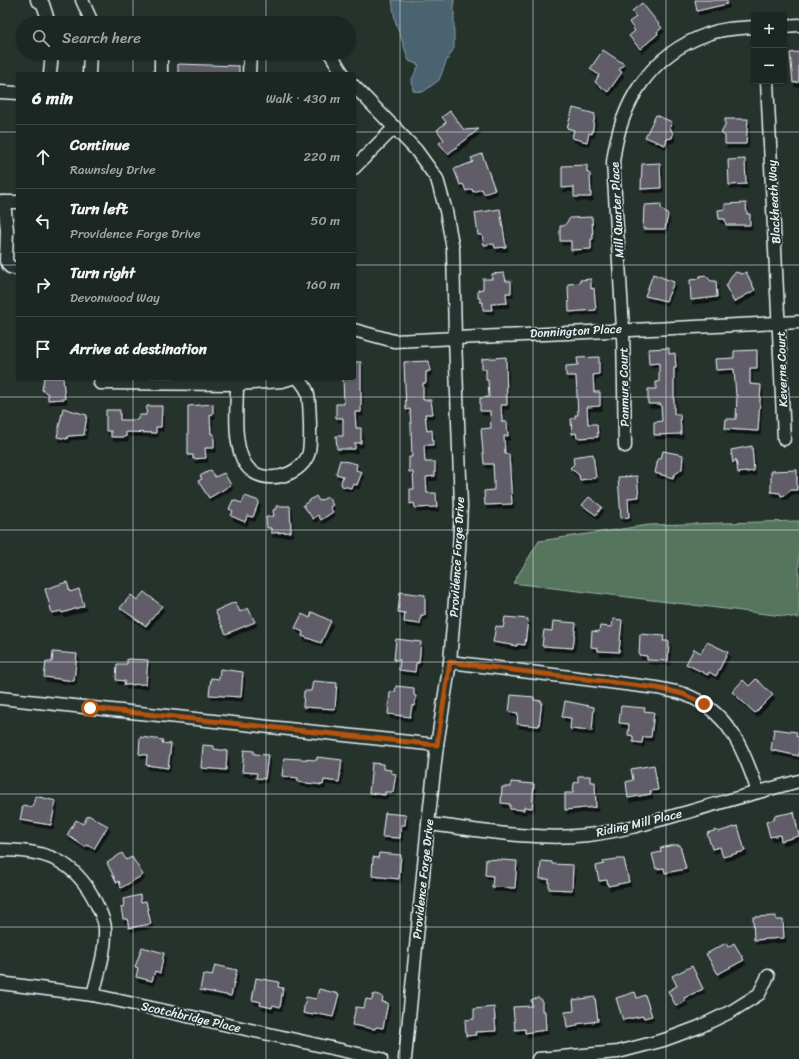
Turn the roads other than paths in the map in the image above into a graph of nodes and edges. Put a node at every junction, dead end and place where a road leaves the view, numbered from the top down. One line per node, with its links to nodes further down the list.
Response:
1 (37, 0): 3 (street)
2 (82, 0): 4 (street)
3 (47, 16)
4 (89, 16)
5 (799, 25): 6 (street)
6 (787, 26)
7 (751, 27): 29 (street, Mill Quarter Place)
8 (51, 60): 13 (street)
9 (90, 60): 14 (street)
10 (162, 60): 15 (street)
11 (250, 60): 16 (street)
12 (335, 60): 17 (street)
13 (50, 72)
14 (89, 72)
15 (161, 72)
16 (249, 72)
17 (343, 72)
18 (768, 84): 27 (street, Blackheath Way)
19 (356, 88): 22 (street, Providence Forge Drive)
20 (0, 92): 21 (street)
21 (16, 93)
22 (395, 127): 23 (street); 31 (street, Providence Forge Drive)
23 (356, 166)
24 (2, 202): 25 (street); 26 (street)
25 (16, 202)
26 (16, 268)
27 (780, 322): 28 (street, Donnington Place); 29 (street, Donnington Place); 36 (street, Keverne Court)
28 (799, 322)
29 (623, 329): 31 (street, Donnington Place); 37 (street, Panmure Court)
30 (356, 331): 31 (street, Donnington Place)
31 (454, 337): 38 (street, Providence Forge Drive)
32 (285, 380): 35 (street)
33 (299, 380): 35 (street)
34 (100, 383): 35 (street)
35 (237, 384)
36 (784, 439)
37 (625, 446)
38 (450, 662): 40 (street, Providence Forge Drive); 42 (street)
39 (0, 698): 40 (street)
40 (437, 745): 43 (street, Providence Forge Drive)
41 (799, 781): 42 (street, Riding Mill Place)
42 (758, 792): 43 (street, Riding Mill Place)
43 (428, 824): 49 (street, Providence Forge Drive)
44 (0, 850): 47 (street)
45 (768, 976): 50 (street)
46 (0, 983): 47 (street, Scotchbridge Place)
47 (93, 995): 48 (street, Scotchbridge Place)
48 (381, 1059)
49 (405, 1059)
50 (538, 1059)

